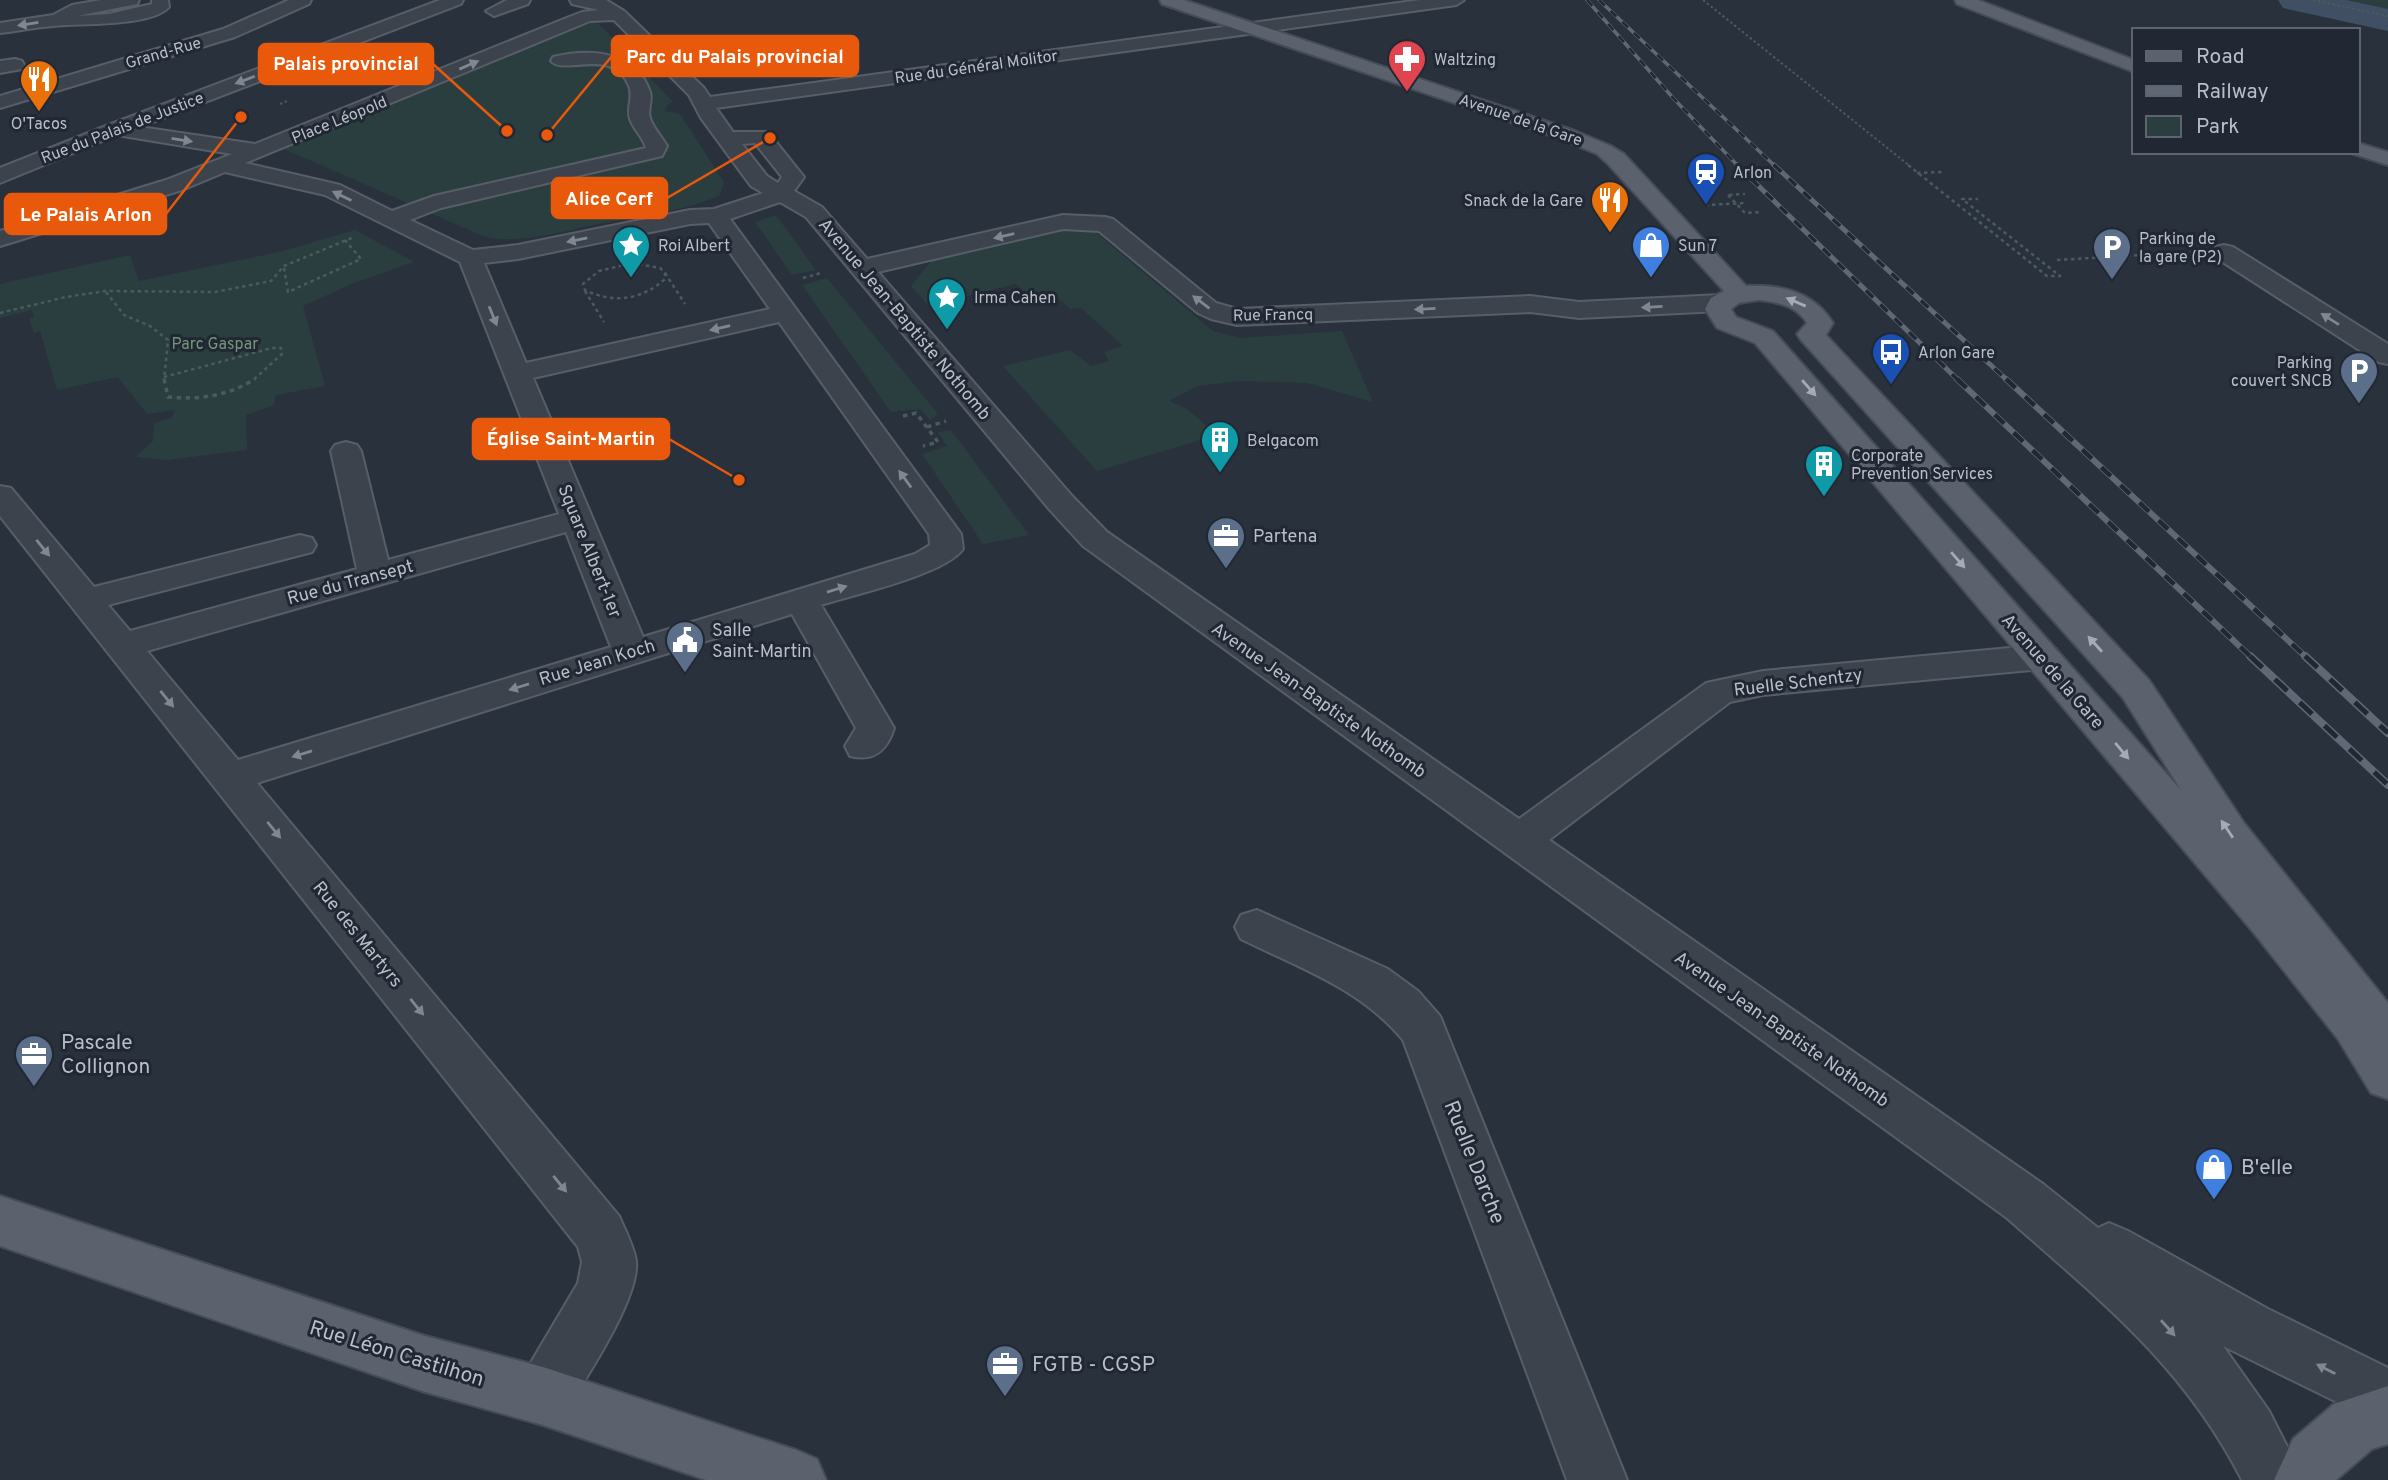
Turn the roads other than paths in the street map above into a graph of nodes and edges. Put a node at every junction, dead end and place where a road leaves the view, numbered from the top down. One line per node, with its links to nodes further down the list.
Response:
1 (131, 0): 13 (street)
2 (160, 0): 15 (street)
3 (303, 0): 19 (street, Grand-Rue)
4 (455, 0): 22 (street)
5 (511, 0): 6 (street)
6 (522, 0)
7 (562, 0): 12 (street)
8 (578, 0): 12 (street)
9 (1168, 0): 18 (main road, Avenue de la Gare)
10 (1456, 0): 18 (street, Rue du Général Molitor)
11 (1963, 0): 25 (main road)
12 (601, 1): 14 (street); 16 (street)
13 (99, 2): 15 (street)
14 (618, 15): 16 (street); 28 (street)
15 (57, 20): 17 (street, one-way to 17)
16 (570, 23): 32 (street, Place Léopold, one-way to 16)
17 (0, 28)
18 (1249, 28): 28 (street, Rue du Général Molitor); 44 (main road, Avenue de la Gare)
19 (229, 33): 20 (street); 26 (street, Grand-Rue)
20 (258, 38)
21 (285, 43): 22 (street)
22 (322, 50): 29 (street, Rue du Palais de Justice, one-way to 29)
23 (85, 56): 26 (street)
24 (560, 61): 39 (street)
25 (2132, 65)
26 (110, 68): 27 (street, Grand-Rue)
27 (0, 102)
28 (704, 104): 37 (street)
29 (115, 129): 32 (street, one-way to 32); 34 (street, Rue du Palais de Justice)
30 (10, 150): 34 (street)
31 (2360, 150): 33 (main road)
32 (258, 152): 35 (street, Place Léopold)
33 (2388, 159)
34 (31, 163): 36 (street, Rue du Palais de Justice)
35 (223, 165): 39 (street, one-way to 35); 40 (street, Place Léopold)
36 (0, 176)
37 (780, 194): 38 (street); 43 (street, Avenue Jean-Baptiste Nothomb)
38 (716, 216): 42 (street, one-way to 42); 45 (street)
39 (394, 221): 42 (street)
40 (0, 239)
41 (2224, 252): 46 (street, one-way to 41)
42 (470, 258): 47 (street, Square Albert-1er, one-way to 47)
43 (861, 268): 44 (street, Rue Francq, one-way to 43); 60 (street, Avenue Jean-Baptiste Nothomb)
44 (1730, 298): 57 (main road, Avenue de la Gare, one-way to 57); 62 (main road, one-way to 44)
45 (786, 313): 47 (street, one-way to 47); 54 (street, Rue Jean Koch, one-way to 45)
46 (2388, 356)
47 (517, 373): 50 (street, Square Albert-1er)
48 (346, 451): 52 (street)
49 (0, 495): 53 (street, Rue des Martyrs, one-way to 53)
50 (577, 519): 52 (street, Rue du Transept); 56 (street, Square Albert-1er)
51 (300, 545): 53 (street)
52 (375, 575): 55 (street, Rue du Transept)
53 (86, 600): 55 (street, Rue des Martyrs)
54 (801, 600): 56 (street, Rue Jean Koch); 58 (street)
55 (124, 646): 59 (street, Rue des Martyrs, one-way to 59)
56 (631, 652): 59 (street, Rue Jean Koch, one-way to 59)
57 (2043, 657): 60 (street, Ruelle Schentzy); 63 (main road, Avenue de la Gare, one-way to 63)
58 (864, 746)
59 (231, 776): 66 (street, Rue des Martyrs, one-way to 66)
60 (1518, 841): 64 (street, Avenue Jean-Baptiste Nothomb)
61 (1257, 926): 70 (street, Ruelle Darche)
62 (2388, 1038)
63 (2388, 1078)
64 (2025, 1201): 67 (street, Avenue Jean-Baptiste Nothomb, one-way to 64); 71 (street, Avenue Jean-Baptiste Nothomb, one-way to 71)
65 (0, 1222): 66 (main road, Rue Léon Castilhon)
66 (543, 1396): 69 (main road, Rue Léon Castilhon)
67 (2388, 1398)
68 (2388, 1415): 72 (main road)
69 (796, 1480)
70 (1597, 1480)
71 (2274, 1480)
72 (2304, 1480)

